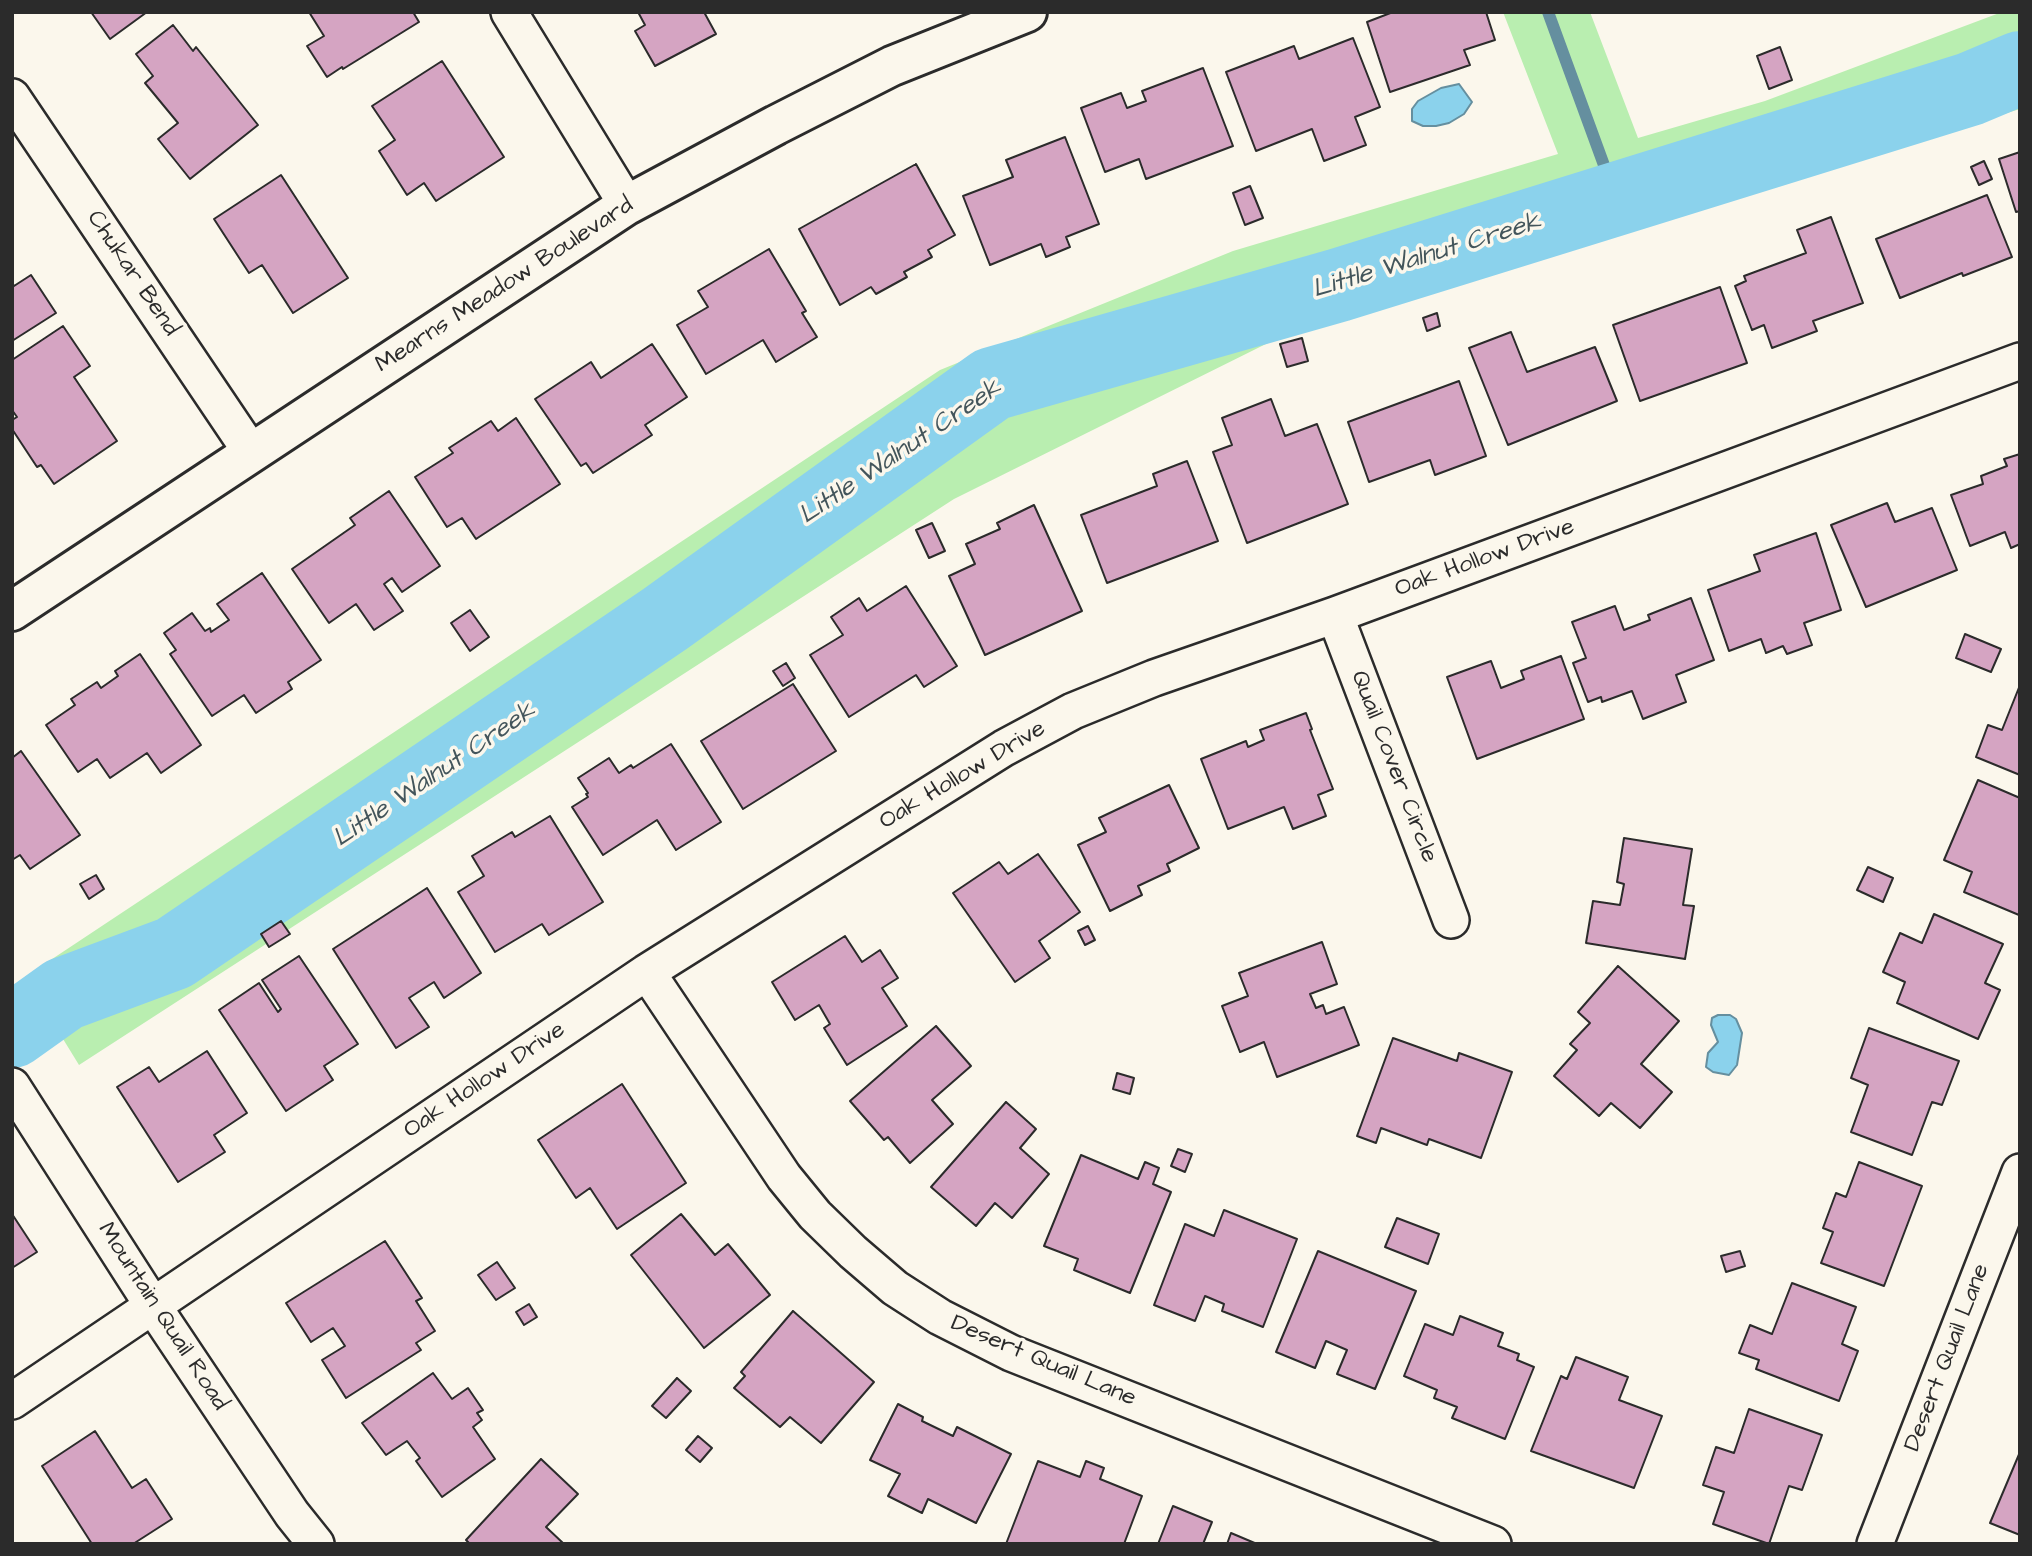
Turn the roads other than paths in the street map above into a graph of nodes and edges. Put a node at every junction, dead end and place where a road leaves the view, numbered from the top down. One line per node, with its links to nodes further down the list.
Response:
1 (509, 12): 4 (street)
2 (1027, 12): 4 (street, Mearns Meadow Boulevard)
3 (12, 97): 6 (street, Chukar Bend)
4 (627, 205): 6 (street, Mearns Meadow Boulevard)
5 (2020, 361): 8 (street, Oak Hollow Drive)
6 (251, 452): 7 (street, Mearns Meadow Boulevard)
7 (12, 611)
8 (1335, 615): 9 (street, Quail Cover Circle); 10 (street, Oak Hollow Drive)
9 (1451, 920)
10 (647, 972): 13 (street, Oak Hollow Drive); 16 (street, Desert Quail Lane)
11 (16, 1093): 13 (street, Mountain Quail Road)
12 (2020, 1172): 17 (street, Desert Quail Lane)
13 (153, 1306): 14 (street, Oak Hollow Drive); 15 (street, Mountain Quail Road)
14 (12, 1401)
15 (316, 1544)
16 (1493, 1544)
17 (1875, 1544)

